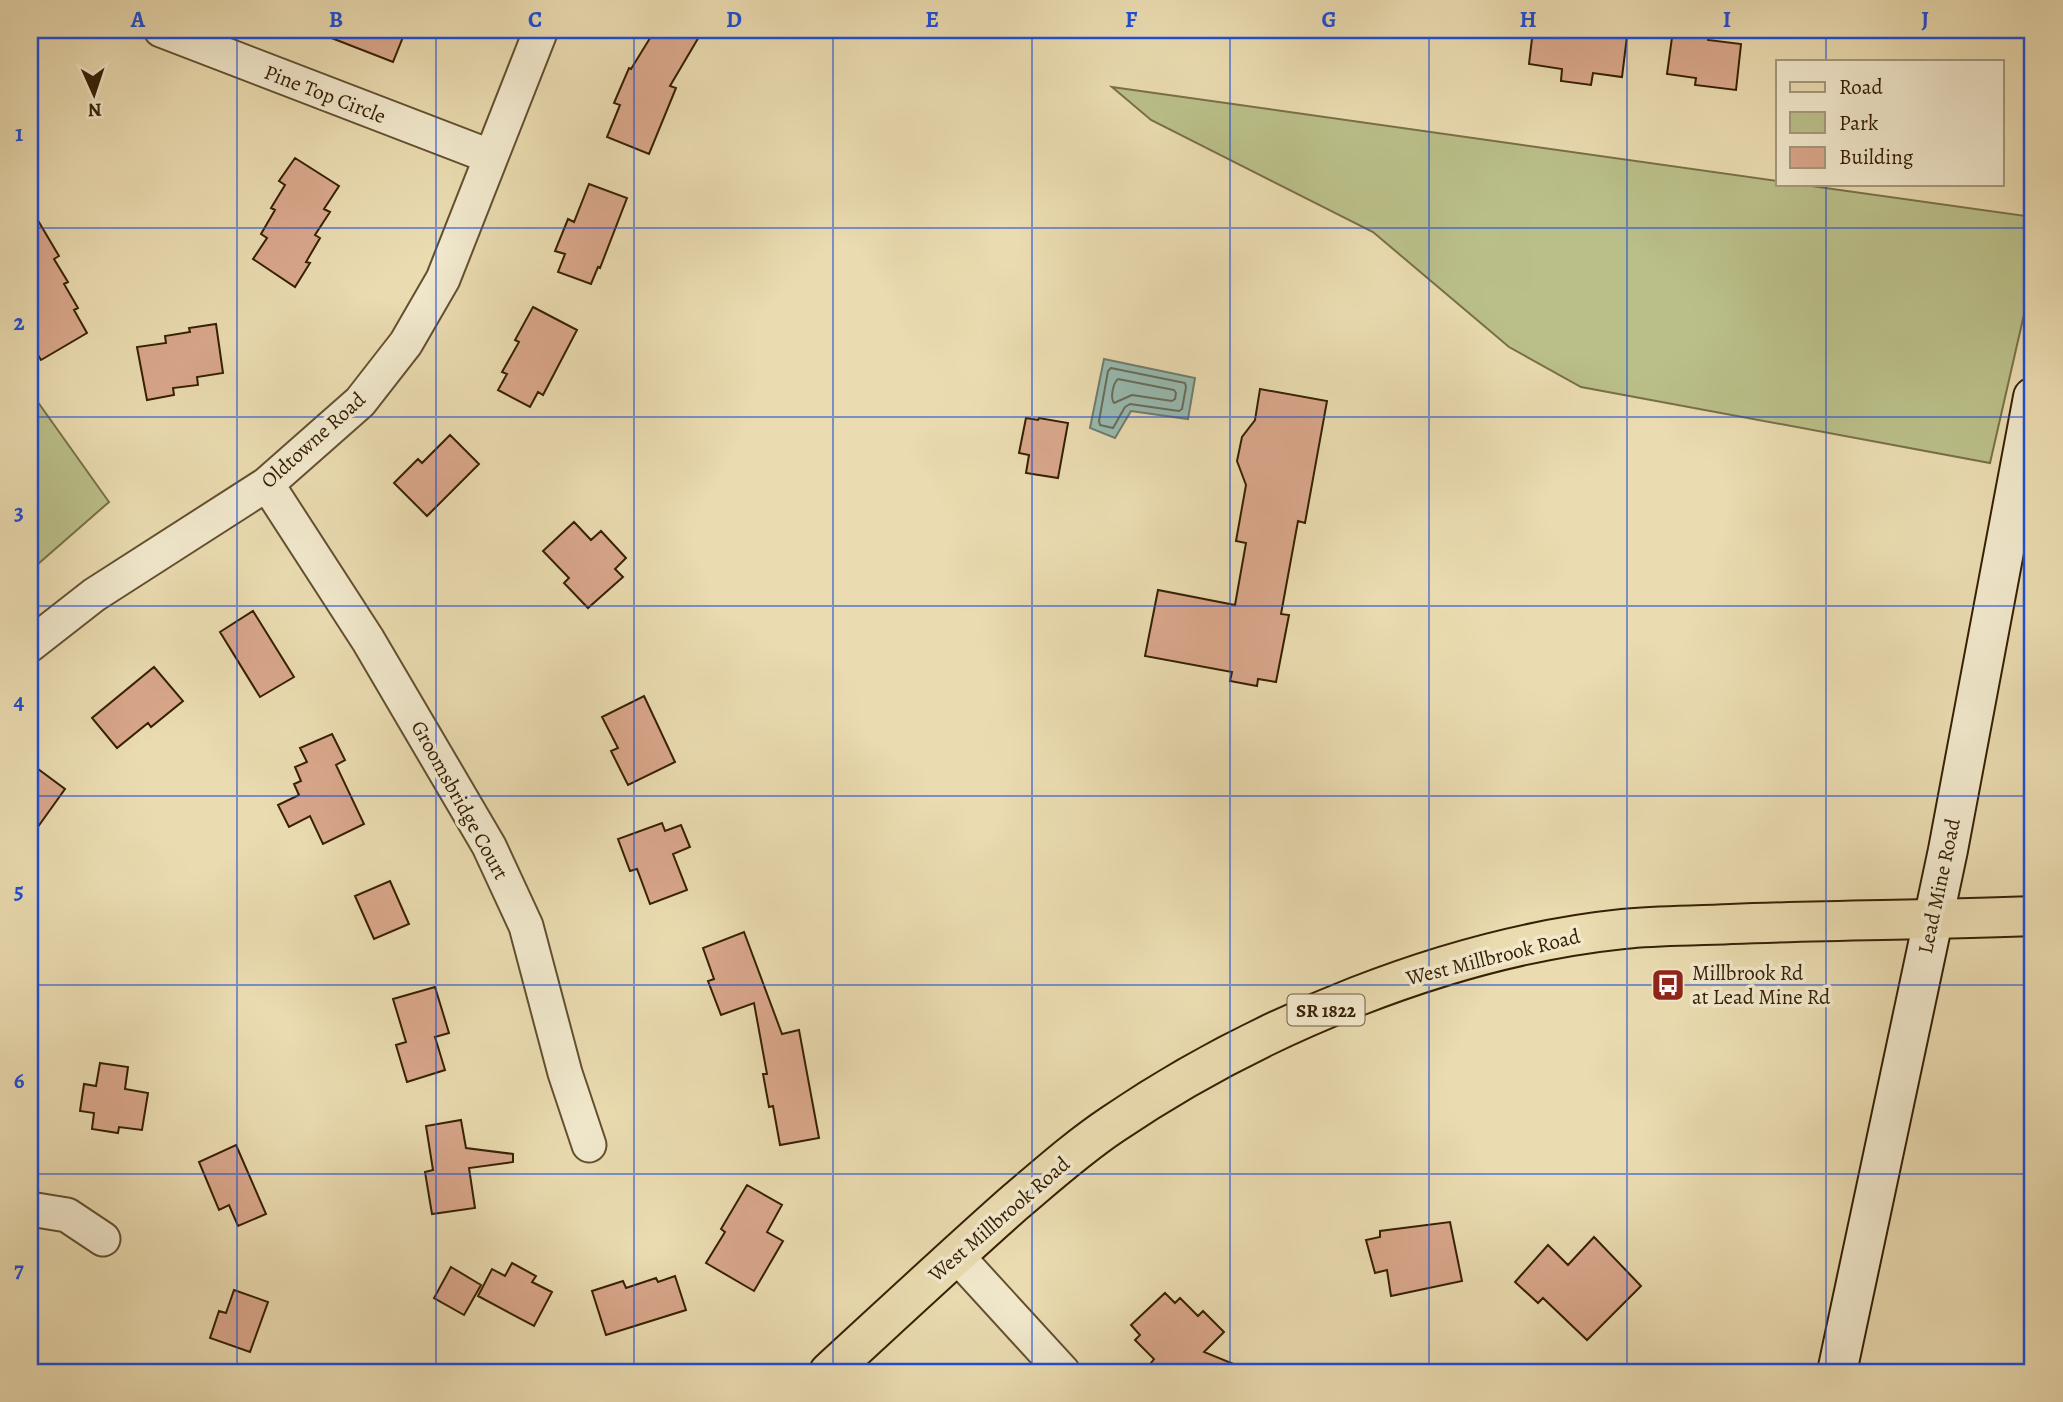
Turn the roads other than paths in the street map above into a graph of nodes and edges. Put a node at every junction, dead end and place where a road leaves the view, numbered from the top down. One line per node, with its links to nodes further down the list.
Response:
1 (161, 30): 3 (street, Pine Top Circle)
2 (541, 30): 3 (street, Oldtowne Road)
3 (489, 156): 5 (street, Oldtowne Road)
4 (2033, 397): 8 (main road, Lead Mine Road)
5 (267, 484): 6 (street, Oldtowne Road); 9 (street, Groomsbridge Court)
6 (30, 645)
7 (2033, 916): 8 (main road, West Millbrook Road / SR 1822)
8 (1932, 918): 12 (main road, West Millbrook Road / SR 1822); 15 (main road, Lead Mine Road)
9 (589, 1145)
10 (30, 1209): 11 (street)
11 (103, 1239)
12 (956, 1255): 13 (main road, West Millbrook Road / SR 1822); 14 (street)
13 (829, 1372)
14 (1063, 1372)
15 (1837, 1372)

